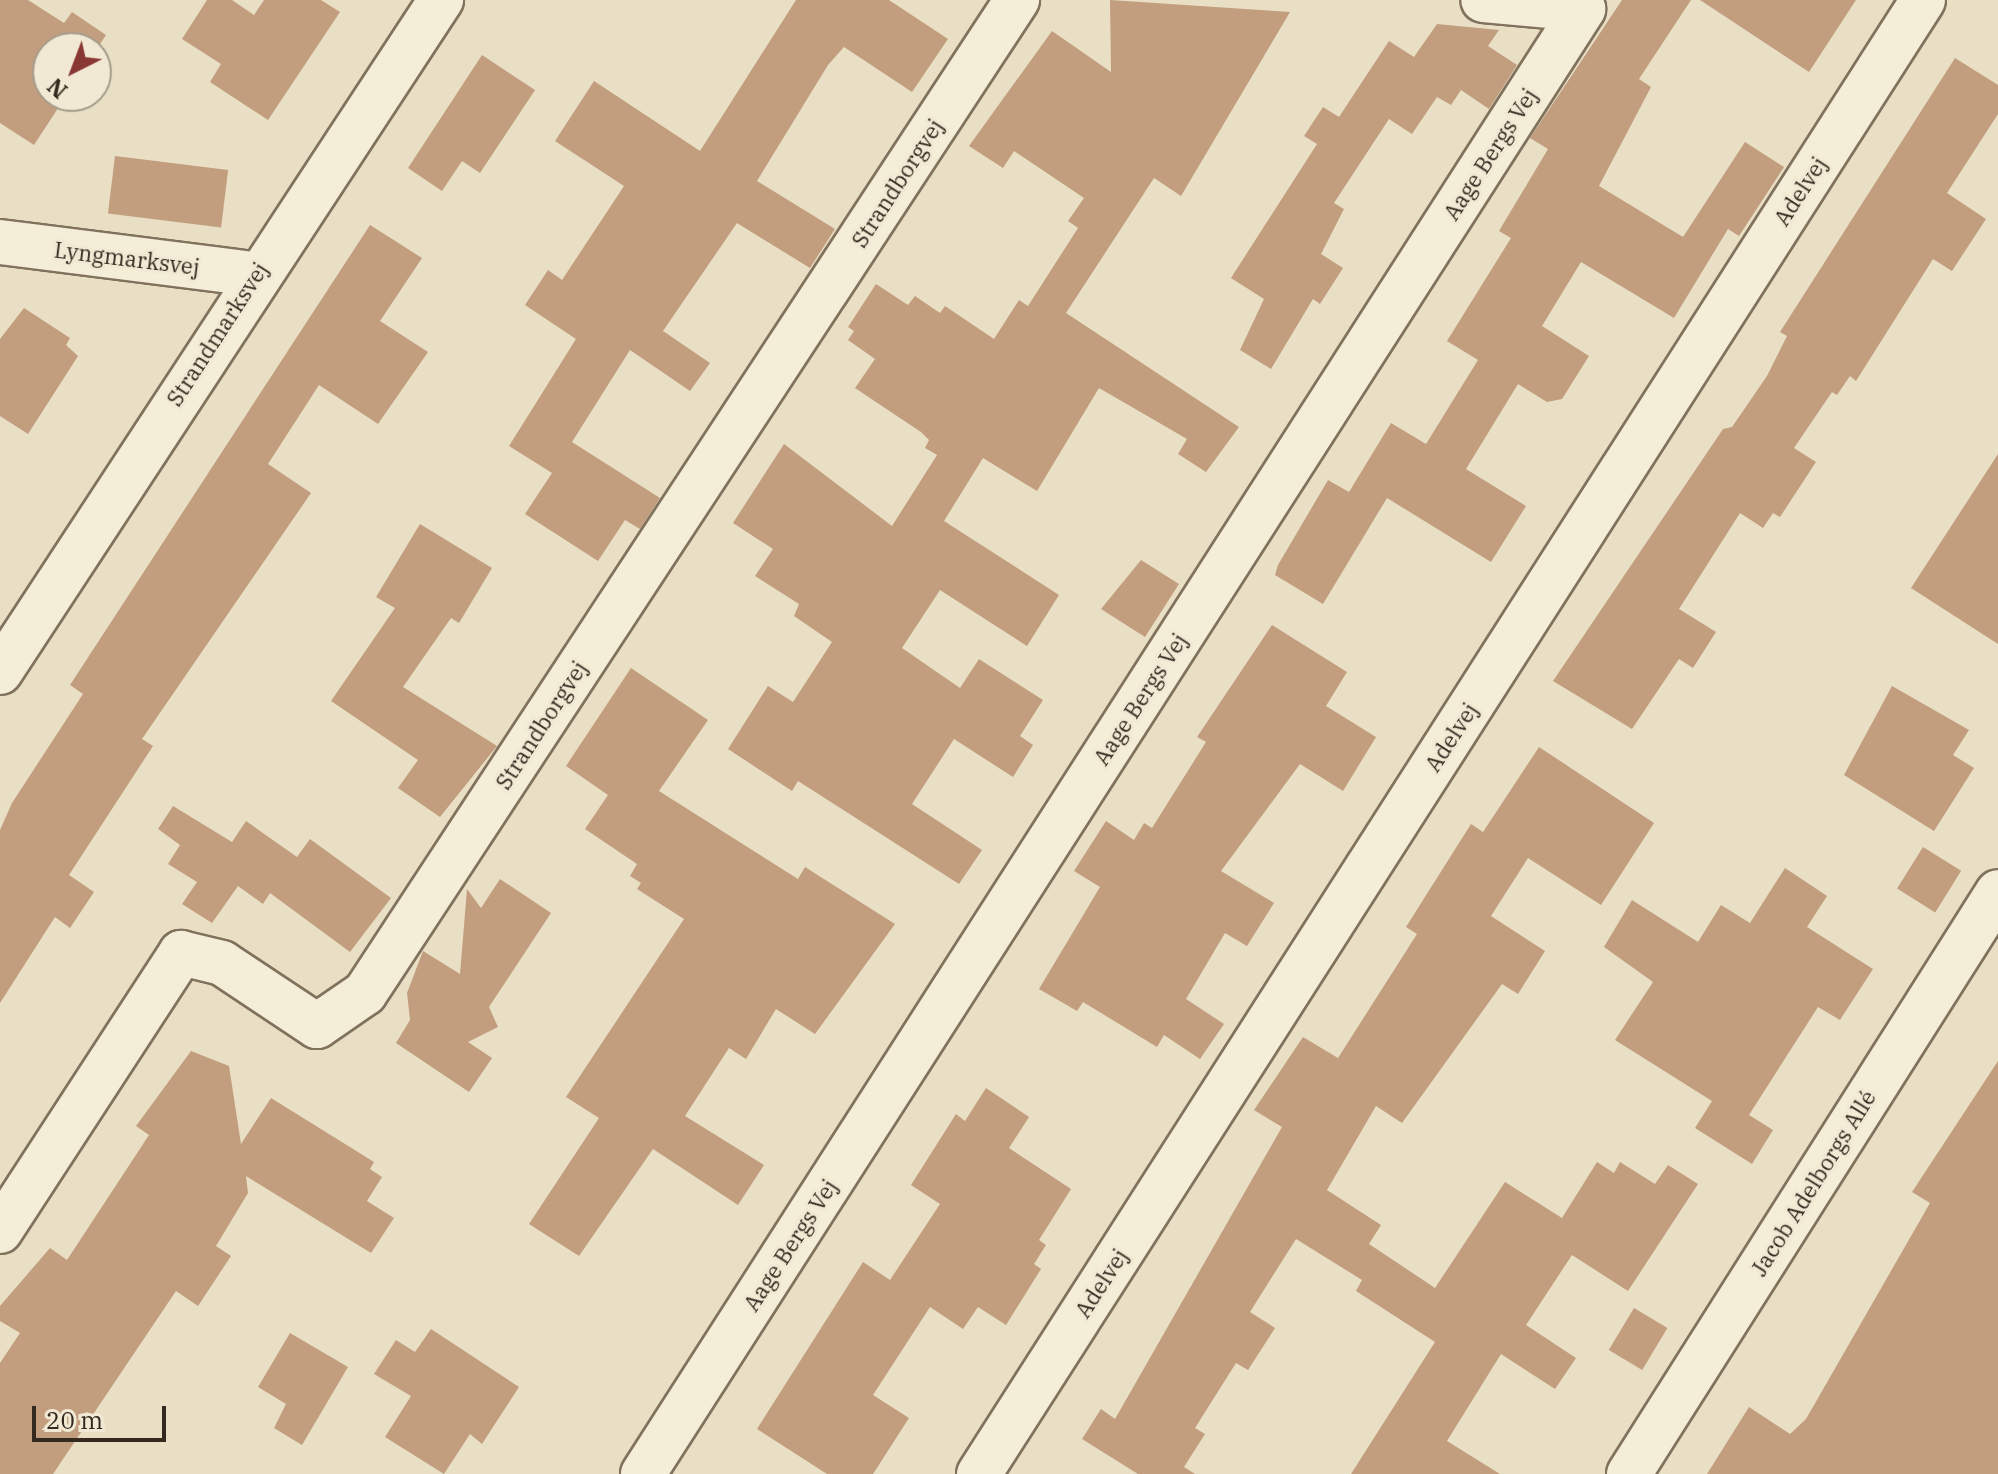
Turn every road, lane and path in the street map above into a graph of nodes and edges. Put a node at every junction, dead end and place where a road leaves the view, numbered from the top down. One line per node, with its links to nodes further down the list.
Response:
1 (441, 0): 6 (street, Strandmarksvej)
2 (1017, 0): 9 (street, Strandborgvej)
3 (1483, 0): 10 (street, Aage Bergs Vej)
4 (1923, 0): 11 (street, Adelvej)
5 (0, 242): 6 (street, Lyngmarksvej)
6 (255, 274): 7 (street, Strandmarksvej)
7 (0, 672)
8 (1998, 892): 12 (street, Jacob Adelborgs Allé)
9 (0, 1231)
10 (643, 1474)
11 (979, 1474)
12 (1629, 1474)

